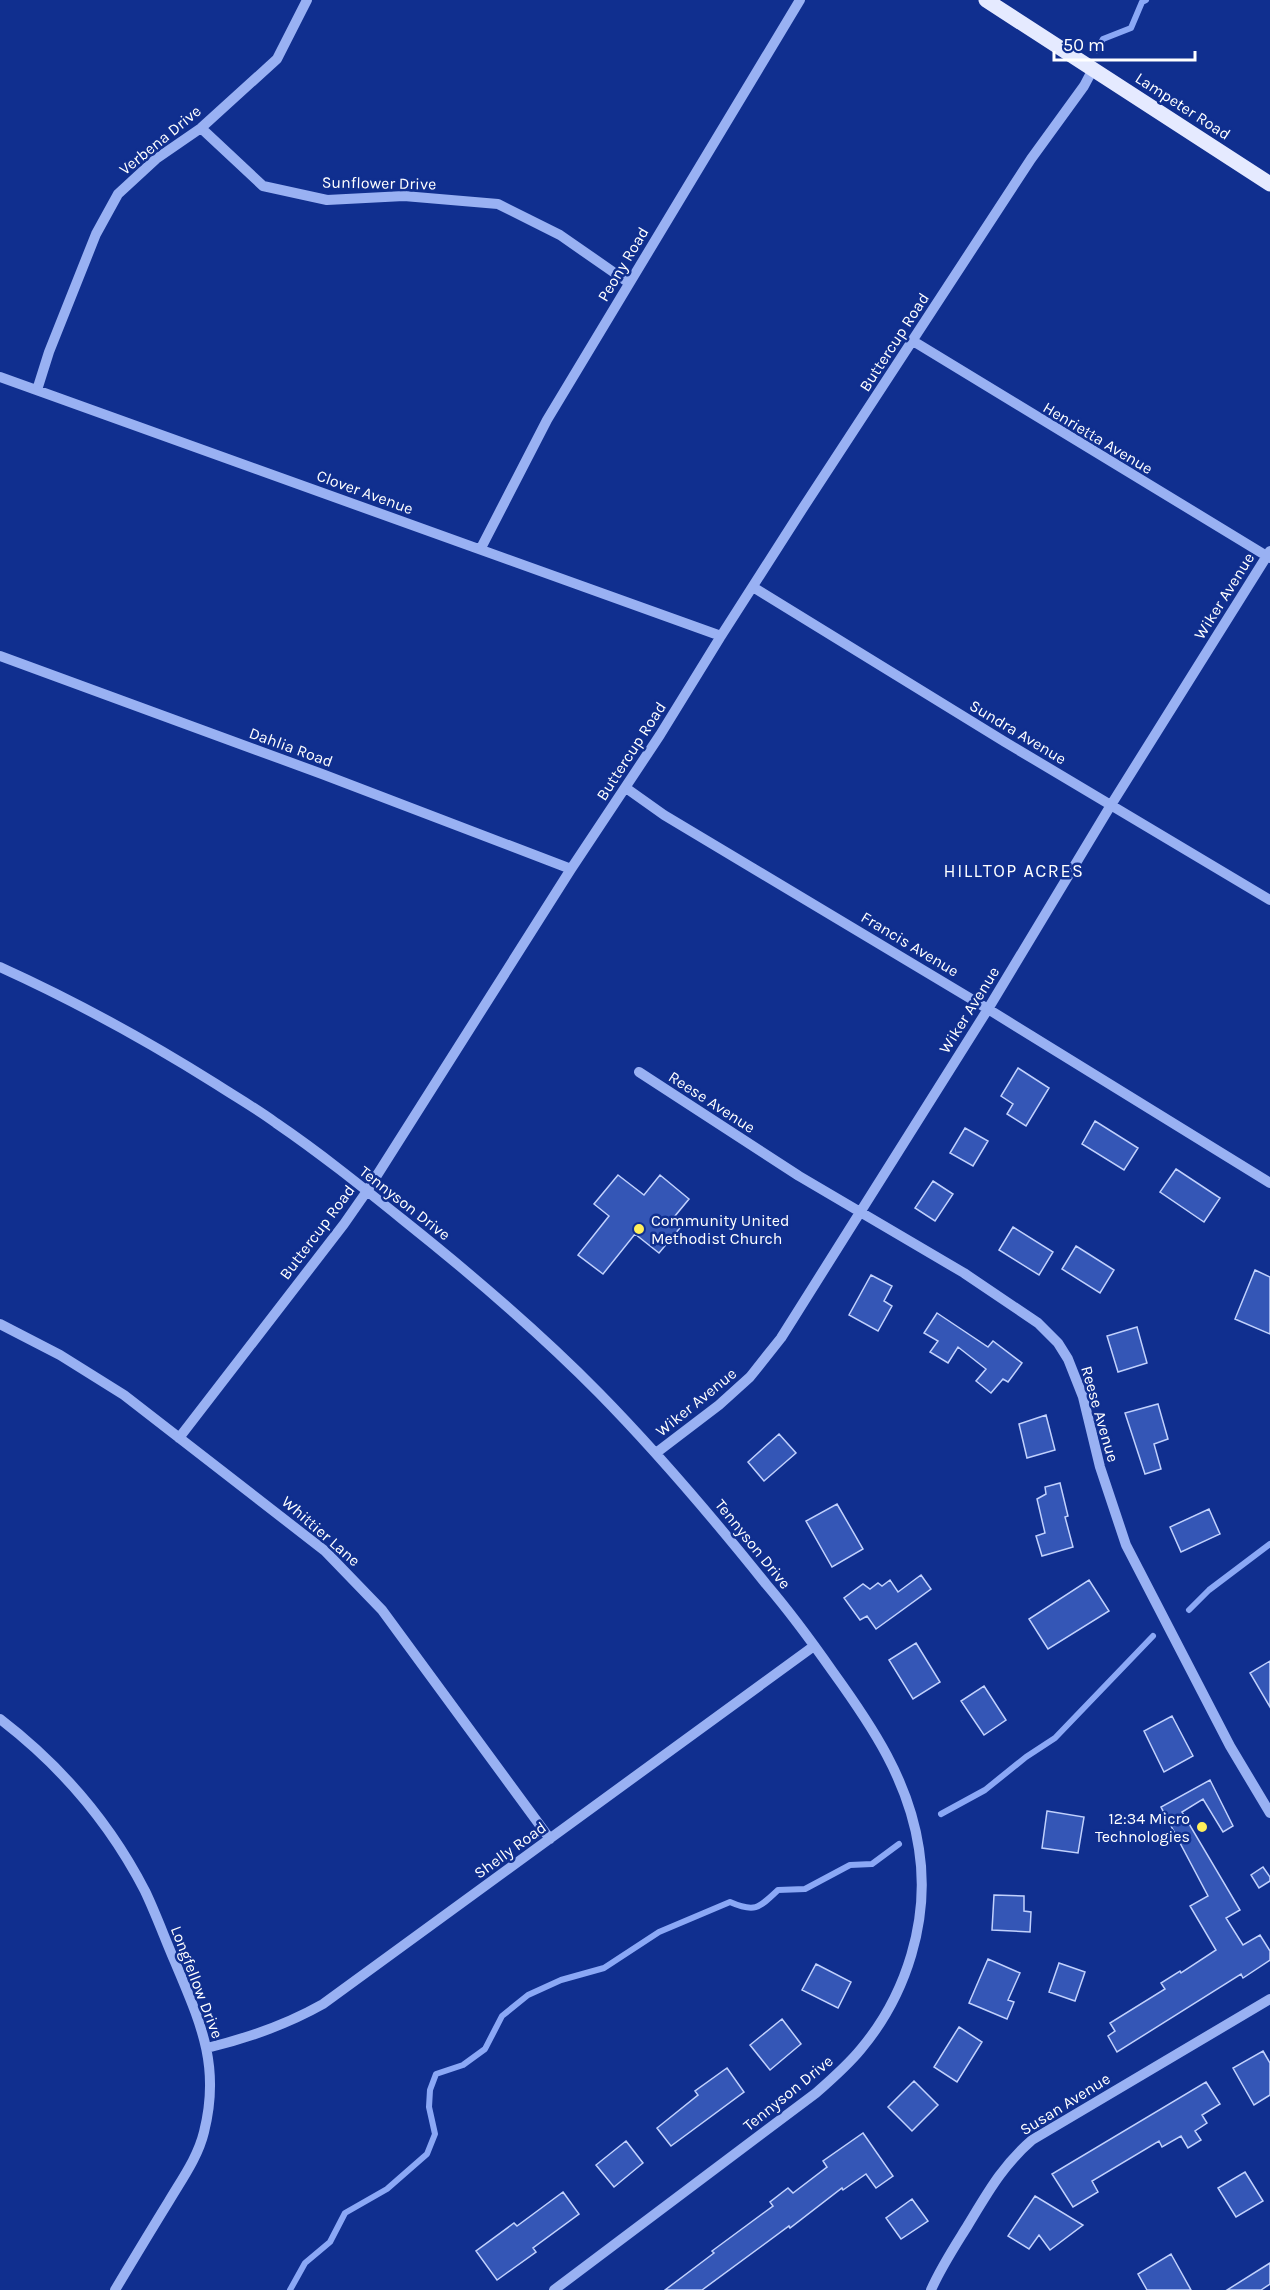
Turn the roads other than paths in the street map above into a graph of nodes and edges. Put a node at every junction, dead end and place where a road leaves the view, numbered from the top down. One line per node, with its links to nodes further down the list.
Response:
1 (307, 0): 5 (street, Verbena Drive)
2 (800, 0): 7 (street, Peony Road)
3 (986, 0): 4 (main road, Lampeter Road)
4 (1093, 69): 6 (main road, Lampeter Road); 8 (street, Buttercup Road)
5 (201, 128): 7 (street, Sunflower Drive); 10 (street, Verbena Drive)
6 (1270, 184)
7 (629, 283): 11 (street, Peony Road)
8 (913, 341): 12 (street, Henrietta Avenue); 13 (street, Buttercup Road)
9 (0, 377): 10 (street, Clover Avenue)
10 (37, 390): 11 (street, Clover Avenue)
11 (481, 548): 14 (street, Clover Avenue)
12 (1269, 555): 17 (street, Wiker Avenue)
13 (753, 586): 14 (street, Buttercup Road); 17 (street, Sundra Avenue)
14 (721, 636): 16 (street, Buttercup Road)
15 (0, 656): 18 (street, Dahlia Road)
16 (626, 788): 18 (street, Buttercup Road); 21 (street, Francis Avenue)
17 (1111, 805): 19 (street, Sundra Avenue); 21 (street, Wiker Avenue)
18 (571, 869): 24 (street, Buttercup Road)
19 (1270, 900)
20 (0, 967): 24 (street, Tennyson Drive)
21 (988, 1009): 23 (street, Francis Avenue); 25 (street, Wiker Avenue)
22 (639, 1072): 25 (street, Reese Avenue)
23 (1270, 1183)
24 (367, 1191): 27 (street, Buttercup Road); 28 (street, Tennyson Drive)
25 (859, 1212): 28 (street, Wiker Avenue); 31 (street, Reese Avenue)
26 (0, 1324): 27 (street, Whittier Lane)
27 (179, 1438): 32 (street, Whittier Lane)
28 (656, 1453): 29 (street, Tennyson Drive)
29 (814, 1646): 32 (street, Shelly Road); 36 (street, Tennyson Drive)
30 (0, 1719): 34 (street, Longfellow Drive)
31 (1270, 1813)
32 (550, 1839): 34 (street, Shelly Road)
33 (1270, 1999): 37 (street, Susan Avenue)
34 (207, 2048): 35 (street, Longfellow Drive)
35 (115, 2290)
36 (554, 2290)
37 (932, 2290)

